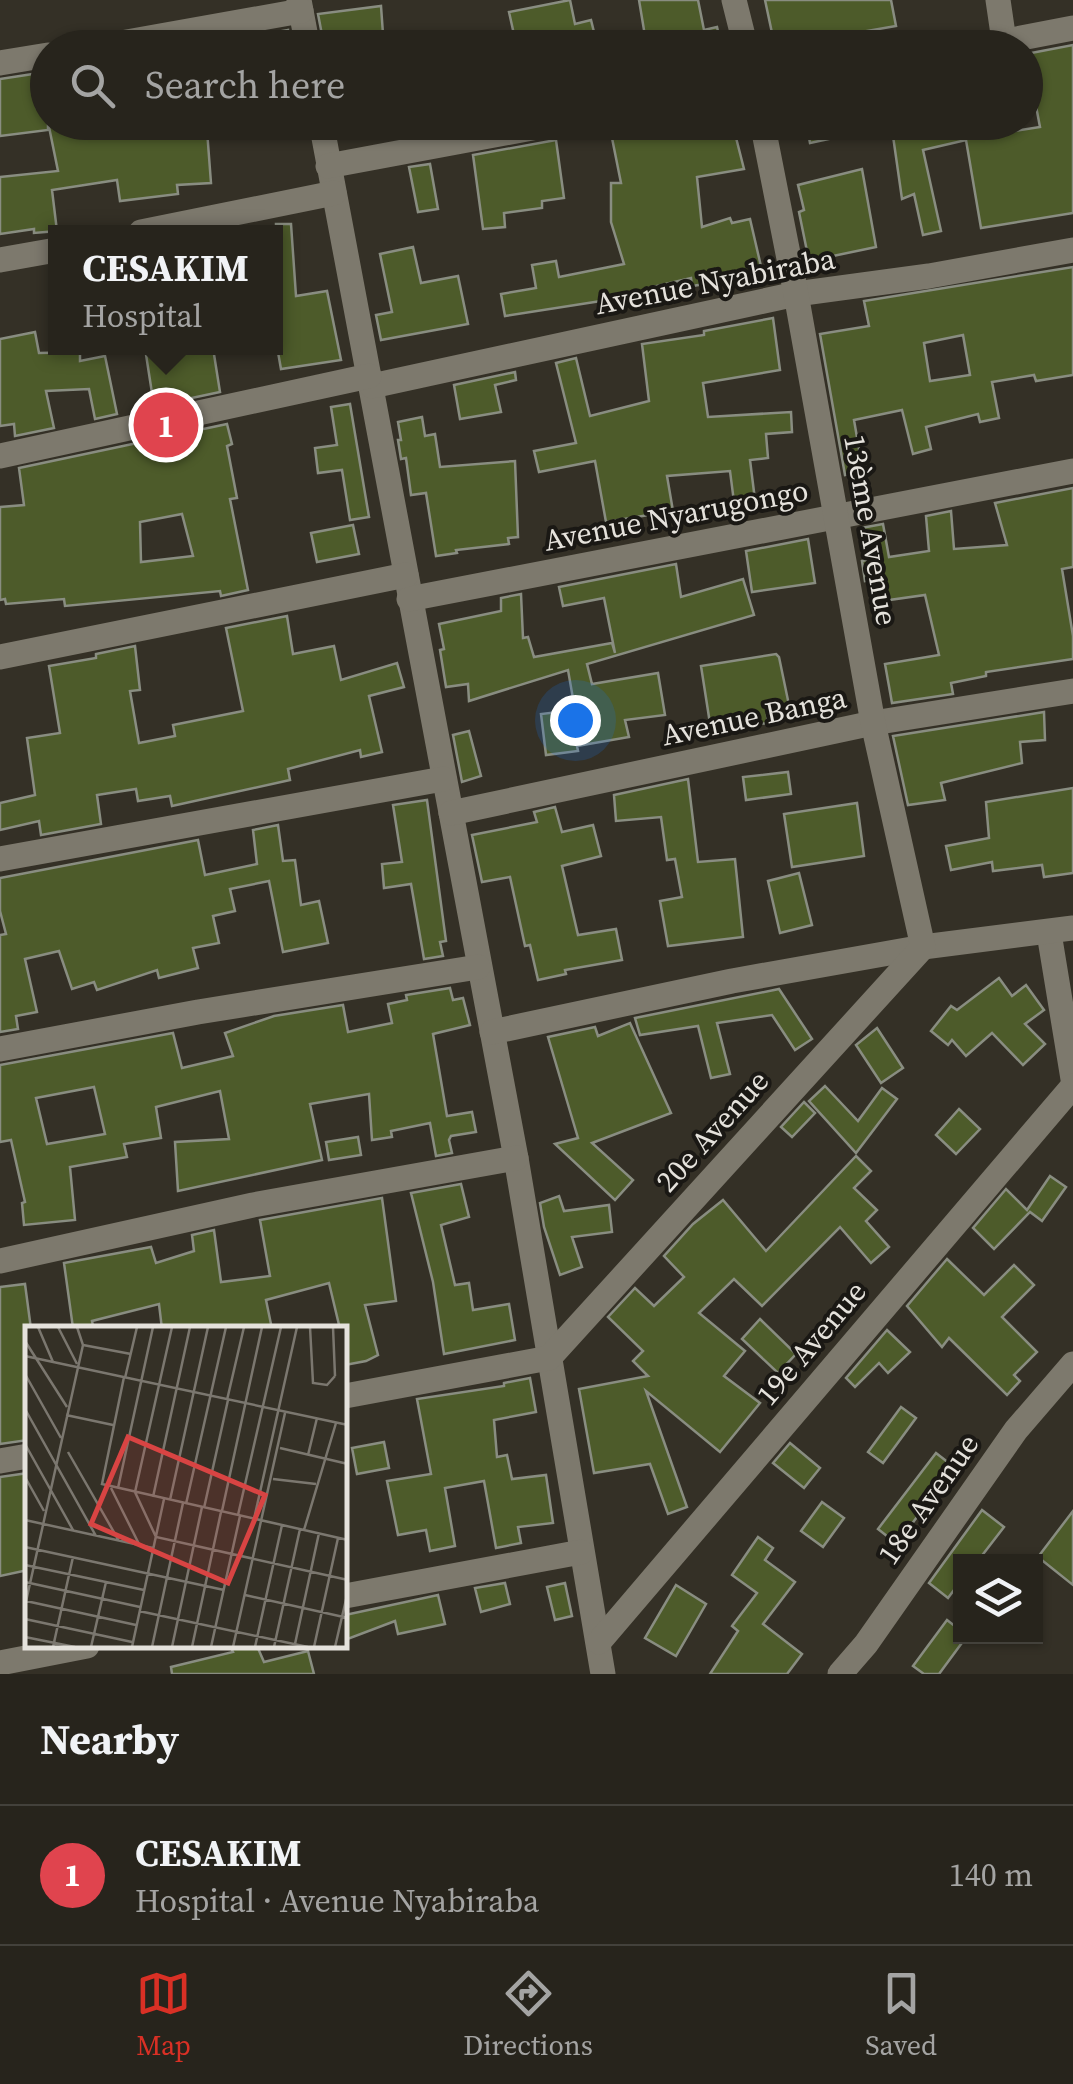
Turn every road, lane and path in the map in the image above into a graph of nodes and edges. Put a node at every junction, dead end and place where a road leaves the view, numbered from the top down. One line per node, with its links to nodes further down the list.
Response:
1 (734, 0): 7 (street)
2 (998, 0): 8 (street)
3 (300, 5): 5 (street); 6 (street)
4 (1073, 28): 9 (street)
5 (180, 30)
6 (305, 30)
7 (742, 30)
8 (1002, 30)
9 (1043, 34)
10 (30, 58): 11 (street)
11 (0, 63)
12 (323, 140): 15 (street)
13 (467, 140): 15 (street)
14 (766, 140): 21 (street, 13ème Avenue)
15 (328, 166): 16 (street)
16 (334, 193): 17 (street); 22 (street)
17 (176, 225)
18 (1073, 250): 21 (street, Avenue Nyabiraba)
19 (48, 251): 20 (street)
20 (0, 260)
21 (796, 294): 22 (street, Avenue Nyabiraba); 25 (street, 13ème Avenue)
22 (370, 381): 23 (street, Avenue Nyabiraba); 26 (street)
23 (0, 456)
24 (1073, 470): 25 (street, Avenue Nyarugongo)
25 (835, 518): 26 (street, Avenue Nyarugongo); 29 (street, 13ème Avenue)
26 (407, 587): 27 (street, Avenue Nyarugongo); 30 (street)
27 (0, 657)
28 (1073, 690): 29 (street, Avenue Banga)
29 (873, 723): 31 (street, Avenue Banga); 34 (street, 13ème Avenue)
30 (443, 778): 31 (street); 32 (street)
31 (451, 812): 35 (street)
32 (0, 859)
33 (1061, 930): 34 (street); 38 (street)
34 (923, 947): 36 (street); 41 (street, 20e Avenue)
35 (478, 966): 36 (street); 37 (street)
36 (492, 1032): 39 (street)
37 (0, 1049)
38 (1073, 1082): 48 (street, 19e Avenue)
39 (516, 1158): 40 (street); 41 (street)
40 (0, 1261)
41 (549, 1358): 43 (street); 46 (street)
42 (1073, 1364): 52 (street, 18e Avenue)
43 (348, 1395)
44 (25, 1457): 45 (street)
45 (0, 1461)
46 (582, 1552): 47 (street); 48 (street)
47 (348, 1595)
48 (599, 1642): 51 (street)
49 (71, 1649): 50 (street)
50 (0, 1663)
51 (603, 1674)
52 (840, 1674)

